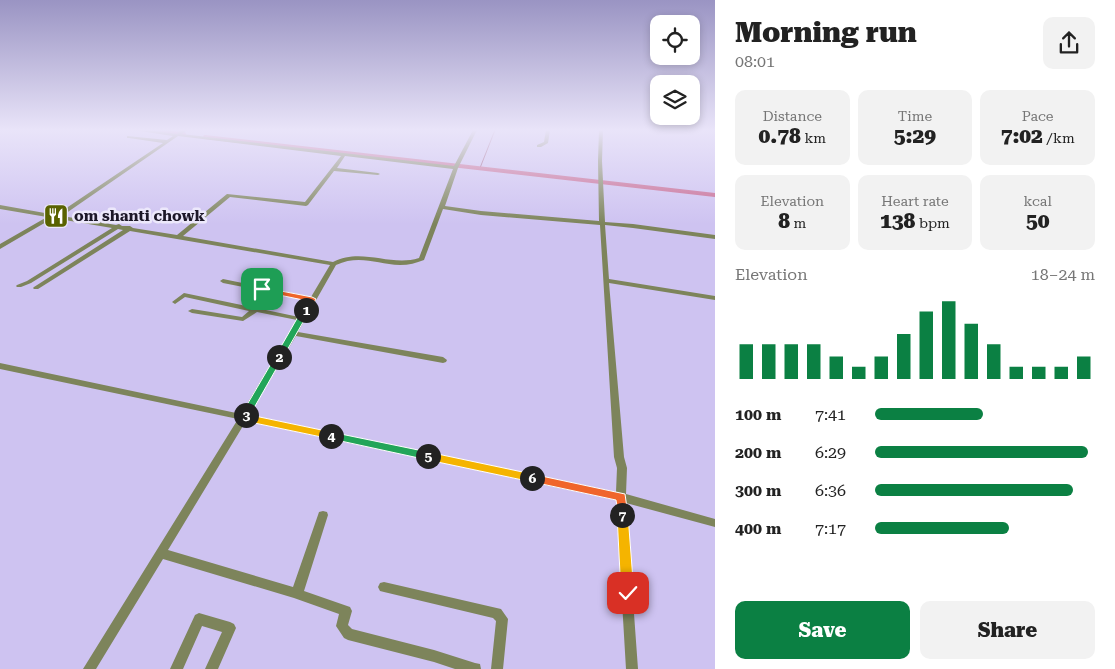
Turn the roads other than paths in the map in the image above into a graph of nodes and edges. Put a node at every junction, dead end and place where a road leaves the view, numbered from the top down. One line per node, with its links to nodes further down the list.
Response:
1 (139, 161): 11 (street)
2 (340, 161): 7 (street)
3 (403, 161): 6 (street)
4 (460, 161): 6 (street)
5 (601, 161): 12 (street)
6 (457, 167): 10 (street)
7 (334, 169): 8 (street); 15 (street)
8 (378, 174)
9 (0, 207): 11 (street)
10 (442, 207): 12 (street); 18 (street)
11 (56, 216): 13 (street); 17 (street)
12 (603, 223): 16 (street); 20 (street)
13 (119, 226): 14 (street); 21 (street)
14 (130, 228): 15 (street); 22 (street)
15 (180, 236): 18 (street)
16 (715, 238)
17 (0, 247)
18 (334, 264): 24 (street)
19 (223, 281): 24 (street)
20 (607, 281): 23 (street); 33 (street)
21 (19, 286)
22 (36, 288)
23 (715, 298)
24 (312, 299): 28 (street)
25 (175, 302): 26 (street)
26 (256, 309): 27 (street); 28 (street)
27 (192, 311)
28 (301, 319): 29 (street)
29 (293, 333): 30 (street); 32 (street)
30 (443, 360)
31 (0, 366): 32 (street)
32 (244, 417): 33 (street); 36 (street)
33 (621, 497): 35 (street); 44 (street)
34 (323, 515): 38 (street)
35 (715, 523)
36 (160, 553): 38 (street); 39 (street)
37 (384, 587): 43 (street)
38 (296, 594): 42 (street)
39 (90, 669)
40 (176, 669): 41 (street)
41 (211, 669)
42 (475, 669)
43 (497, 669)
44 (632, 669)

